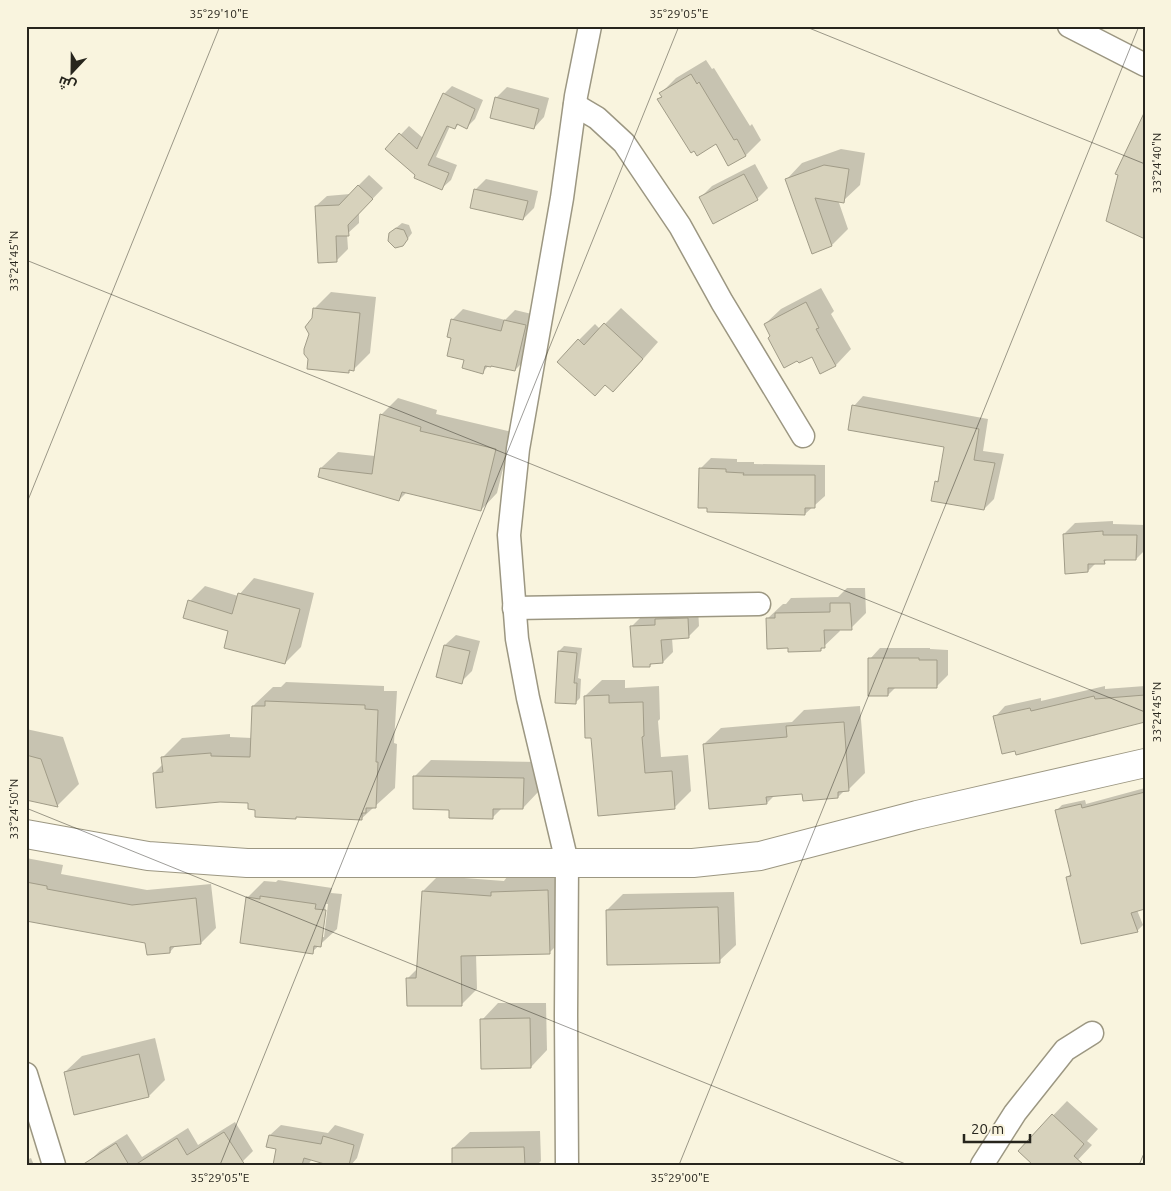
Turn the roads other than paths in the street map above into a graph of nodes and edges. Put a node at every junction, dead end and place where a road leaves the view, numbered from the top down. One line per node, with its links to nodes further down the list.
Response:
1 (590, 26): 4 (street)
2 (1070, 26): 3 (street)
3 (1145, 65)
4 (575, 104): 5 (street); 7 (street)
5 (803, 436)
6 (759, 604): 7 (street)
7 (514, 608): 10 (street)
8 (1145, 763): 10 (main road)
9 (31, 837): 10 (main road)
10 (567, 862): 14 (street)
11 (1092, 1033): 15 (street)
12 (26, 1074): 13 (street)
13 (54, 1165)
14 (567, 1165)
15 (982, 1165)

